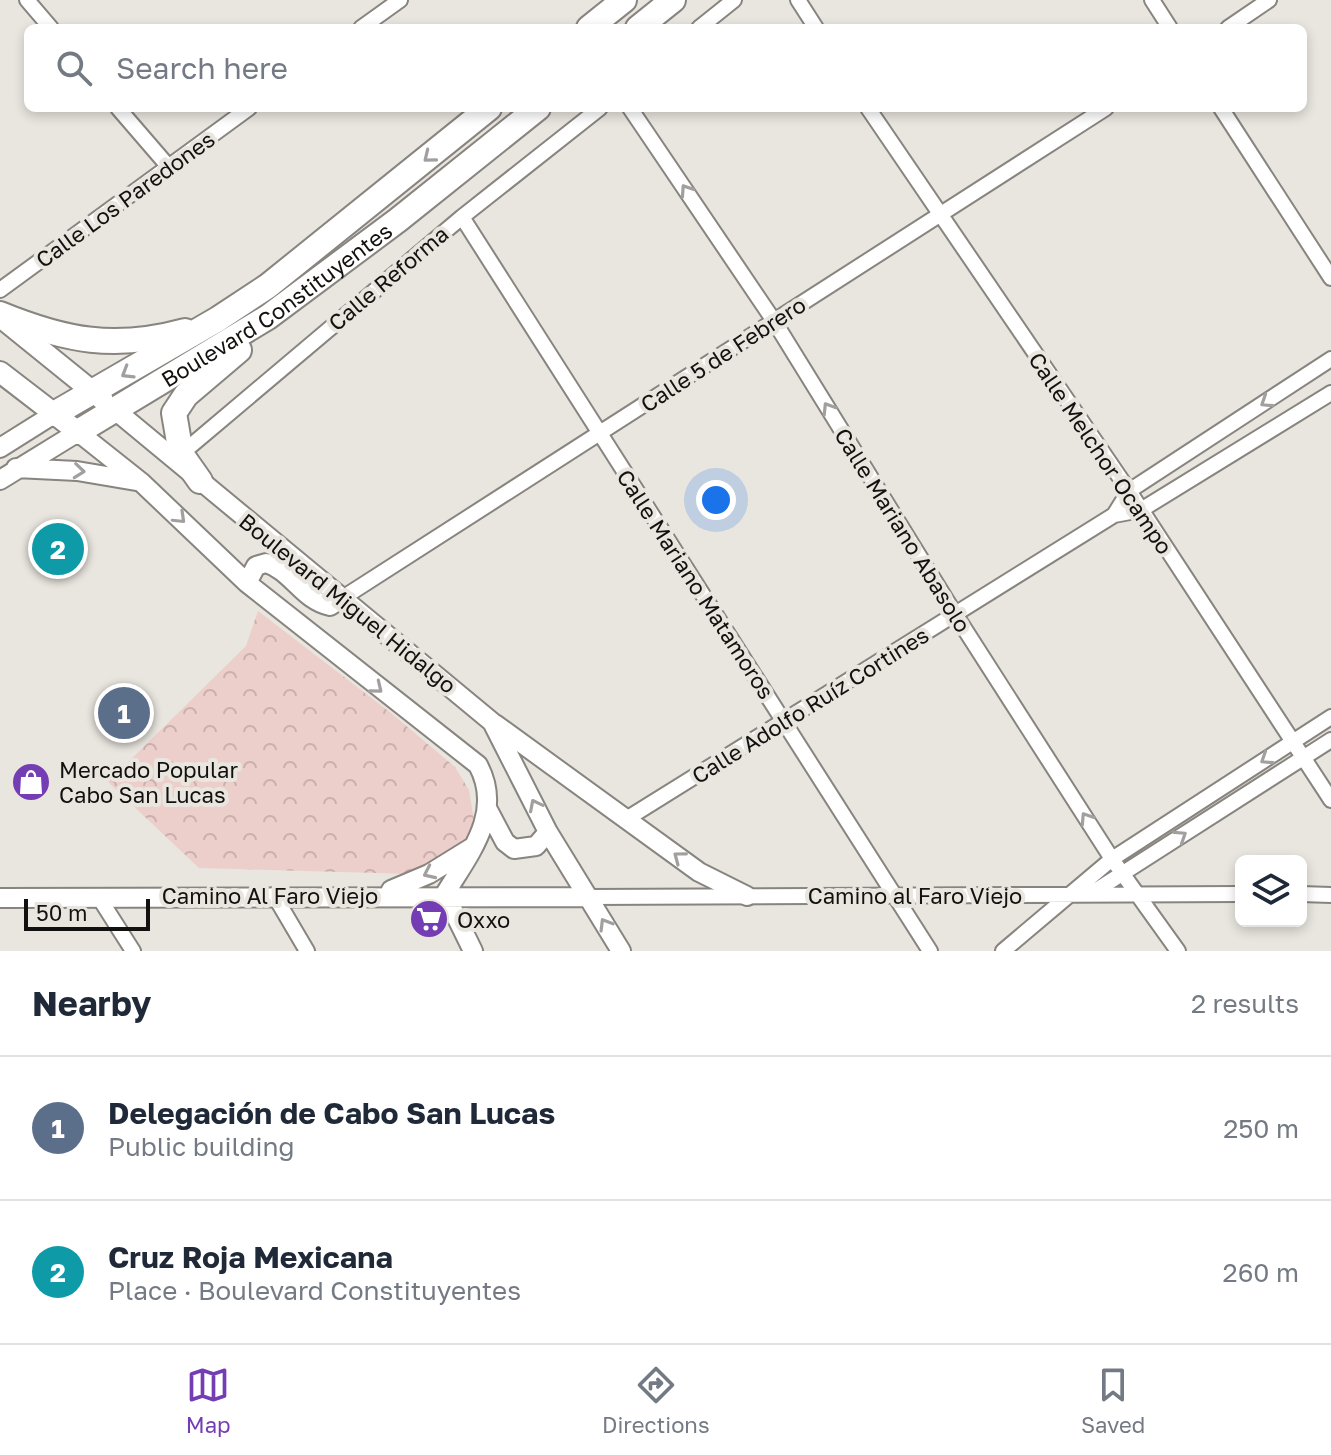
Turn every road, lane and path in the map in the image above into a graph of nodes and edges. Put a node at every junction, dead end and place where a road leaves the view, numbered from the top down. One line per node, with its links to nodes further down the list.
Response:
1 (27, 0): 9 (street)
2 (400, 0): 10 (street)
3 (624, 0): 11 (highway)
4 (673, 0): 12 (highway)
5 (734, 0): 13 (street)
6 (798, 0): 14 (street)
7 (1152, 0): 15 (street)
8 (1269, 0): 16 (street)
9 (48, 24)
10 (367, 24)
11 (594, 24)
12 (643, 24)
13 (704, 24)
14 (813, 24)
15 (1167, 24)
16 (1234, 24)
17 (121, 112): 26 (street)
18 (243, 112): 26 (street, Calle Los Paredones)
19 (484, 112): 33 (highway, Boulevard Constituyentes, one-way to 33)
20 (533, 112): 29 (highway, Boulevard Constituyentes)
21 (595, 112): 28 (street, Calle Reforma)
22 (633, 112): 34 (street, Calle Mariano Abasolo, one-way to 22)
23 (871, 112): 27 (street, Calle Melchor Ocampo)
24 (1100, 112): 27 (street, Calle 5 de Febrero)
25 (1224, 112): 30 (street)
26 (168, 166): 31 (street, Calle Los Paredones)
27 (938, 216): 34 (street, Calle 5 de Febrero); 49 (street, Calle Melchor Ocampo)
28 (462, 217): 42 (street, Calle Mariano Matamoros); 44 (street, Calle Reforma)
29 (324, 277): 39 (highway, Boulevard Constituyentes); 44 (highway)
30 (1331, 278)
31 (0, 290)
32 (0, 316): 33 (highway); 37 (main road, Boulevard Miguel Hidalgo)
33 (218, 319): 37 (highway, Boulevard Constituyentes, one-way to 37)
34 (774, 321): 42 (street, Calle 5 de Febrero); 54 (street, Calle Mariano Abasolo, one-way to 34)
35 (1331, 359): 49 (street, Calle Adolfo Ruíz Cortines, one-way to 49)
36 (0, 372): 40 (main road, Boulevard Miguel Hidalgo)
37 (94, 392): 39 (main road, Boulevard Miguel Hidalgo); 40 (highway, Boulevard Constituyentes)
38 (1331, 393): 50 (street, Calle Adolfo Ruíz Cortines)
39 (115, 410): 41 (highway, Boulevard Constituyentes); 47 (main road, Boulevard Miguel Hidalgo)
40 (54, 414): 41 (main road, Boulevard Miguel Hidalgo); 43 (main road, Boulevard Constituyentes)
41 (78, 432): 45 (main road, Boulevard Constituyentes); 48 (main road, Boulevard Miguel Hidalgo)
42 (598, 434): 53 (street, Calle 5 de Febrero); 56 (street, Calle Mariano Matamoros)
43 (0, 448)
44 (181, 454): 47 (highway)
45 (16, 468): 46 (main road, Boulevard Constituyentes); 48 (main road, one-way to 48)
46 (0, 480)
47 (200, 481): 53 (main road, Boulevard Miguel Hidalgo)
48 (141, 482): 52 (main road, Boulevard Miguel Hidalgo, one-way to 52)
49 (1129, 491): 50 (street, Calle Melchor Ocampo); 51 (street, Calle Adolfo Ruíz Cortines)
50 (1141, 510): 51 (street, Calle Adolfo Ruíz Cortines); 59 (street, Calle Melchor Ocampo)
51 (1114, 515): 54 (street, Calle Adolfo Ruíz Cortines)
52 (247, 583): 53 (main road); 62 (main road, Boulevard Miguel Hidalgo, one-way to 62)
53 (341, 599): 57 (main road, Boulevard Miguel Hidalgo)
54 (955, 614): 56 (street, Calle Adolfo Ruíz Cortines); 66 (street, Calle Mariano Abasolo, one-way to 54)
55 (1331, 717): 59 (street)
56 (785, 721): 63 (street, Calle Adolfo Ruíz Cortines); 75 (street, Calle Mariano Matamoros)
57 (492, 722): 63 (main road); 64 (main road, Boulevard Miguel Hidalgo, one-way to 57)
58 (1331, 740): 60 (street)
59 (1293, 742): 60 (street, Calle Melchor Ocampo); 66 (street, one-way to 66)
60 (1303, 758): 61 (street, Calle Melchor Ocampo); 67 (street, one-way to 60)
61 (1331, 800)
62 (488, 810): 64 (main road); 65 (main road)
63 (628, 818): 79 (main road, one-way to 63)
64 (548, 832): 80 (main road, Boulevard Miguel Hidalgo)
65 (473, 847): 68 (main road, one-way to 68); 69 (main road)
66 (1112, 859): 67 (street, Calle Mariano Abasolo); 70 (street)
67 (1123, 873): 71 (street); 76 (street, Calle Mariano Abasolo)
68 (382, 894): 69 (main road, Camino Al Faro Viejo); 74 (main road, Camino Al Faro Viejo)
69 (445, 894): 80 (main road, Camino Al Faro Viejo); 82 (main road)
70 (1074, 894): 71 (street, Camino al Faro Viejo); 75 (street, Camino al Faro Viejo); 87 (street)
71 (1091, 894): 76 (street, Camino al Faro Viejo)
72 (1235, 894): 76 (street, Camino al Faro Viejo)
73 (1307, 894): 77 (street)
74 (274, 895): 78 (main road, Camino Al Faro Viejo); 84 (street)
75 (896, 895): 79 (street, Camino al Faro Viejo); 86 (street, Calle Mariano Matamoros)
76 (1141, 895): 88 (street, Calle Mariano Abasolo)
77 (1331, 895)
78 (98, 896): 81 (main road, Camino Al Faro Viejo); 83 (street)
79 (747, 896): 80 (street, Camino al Faro Viejo)
80 (588, 897): 85 (main road, Boulevard Miguel Hidalgo, one-way to 80)
81 (0, 898)
82 (469, 944)
83 (133, 951)
84 (307, 951)
85 (621, 951)
86 (930, 951)
87 (1003, 951)
88 (1178, 951)

